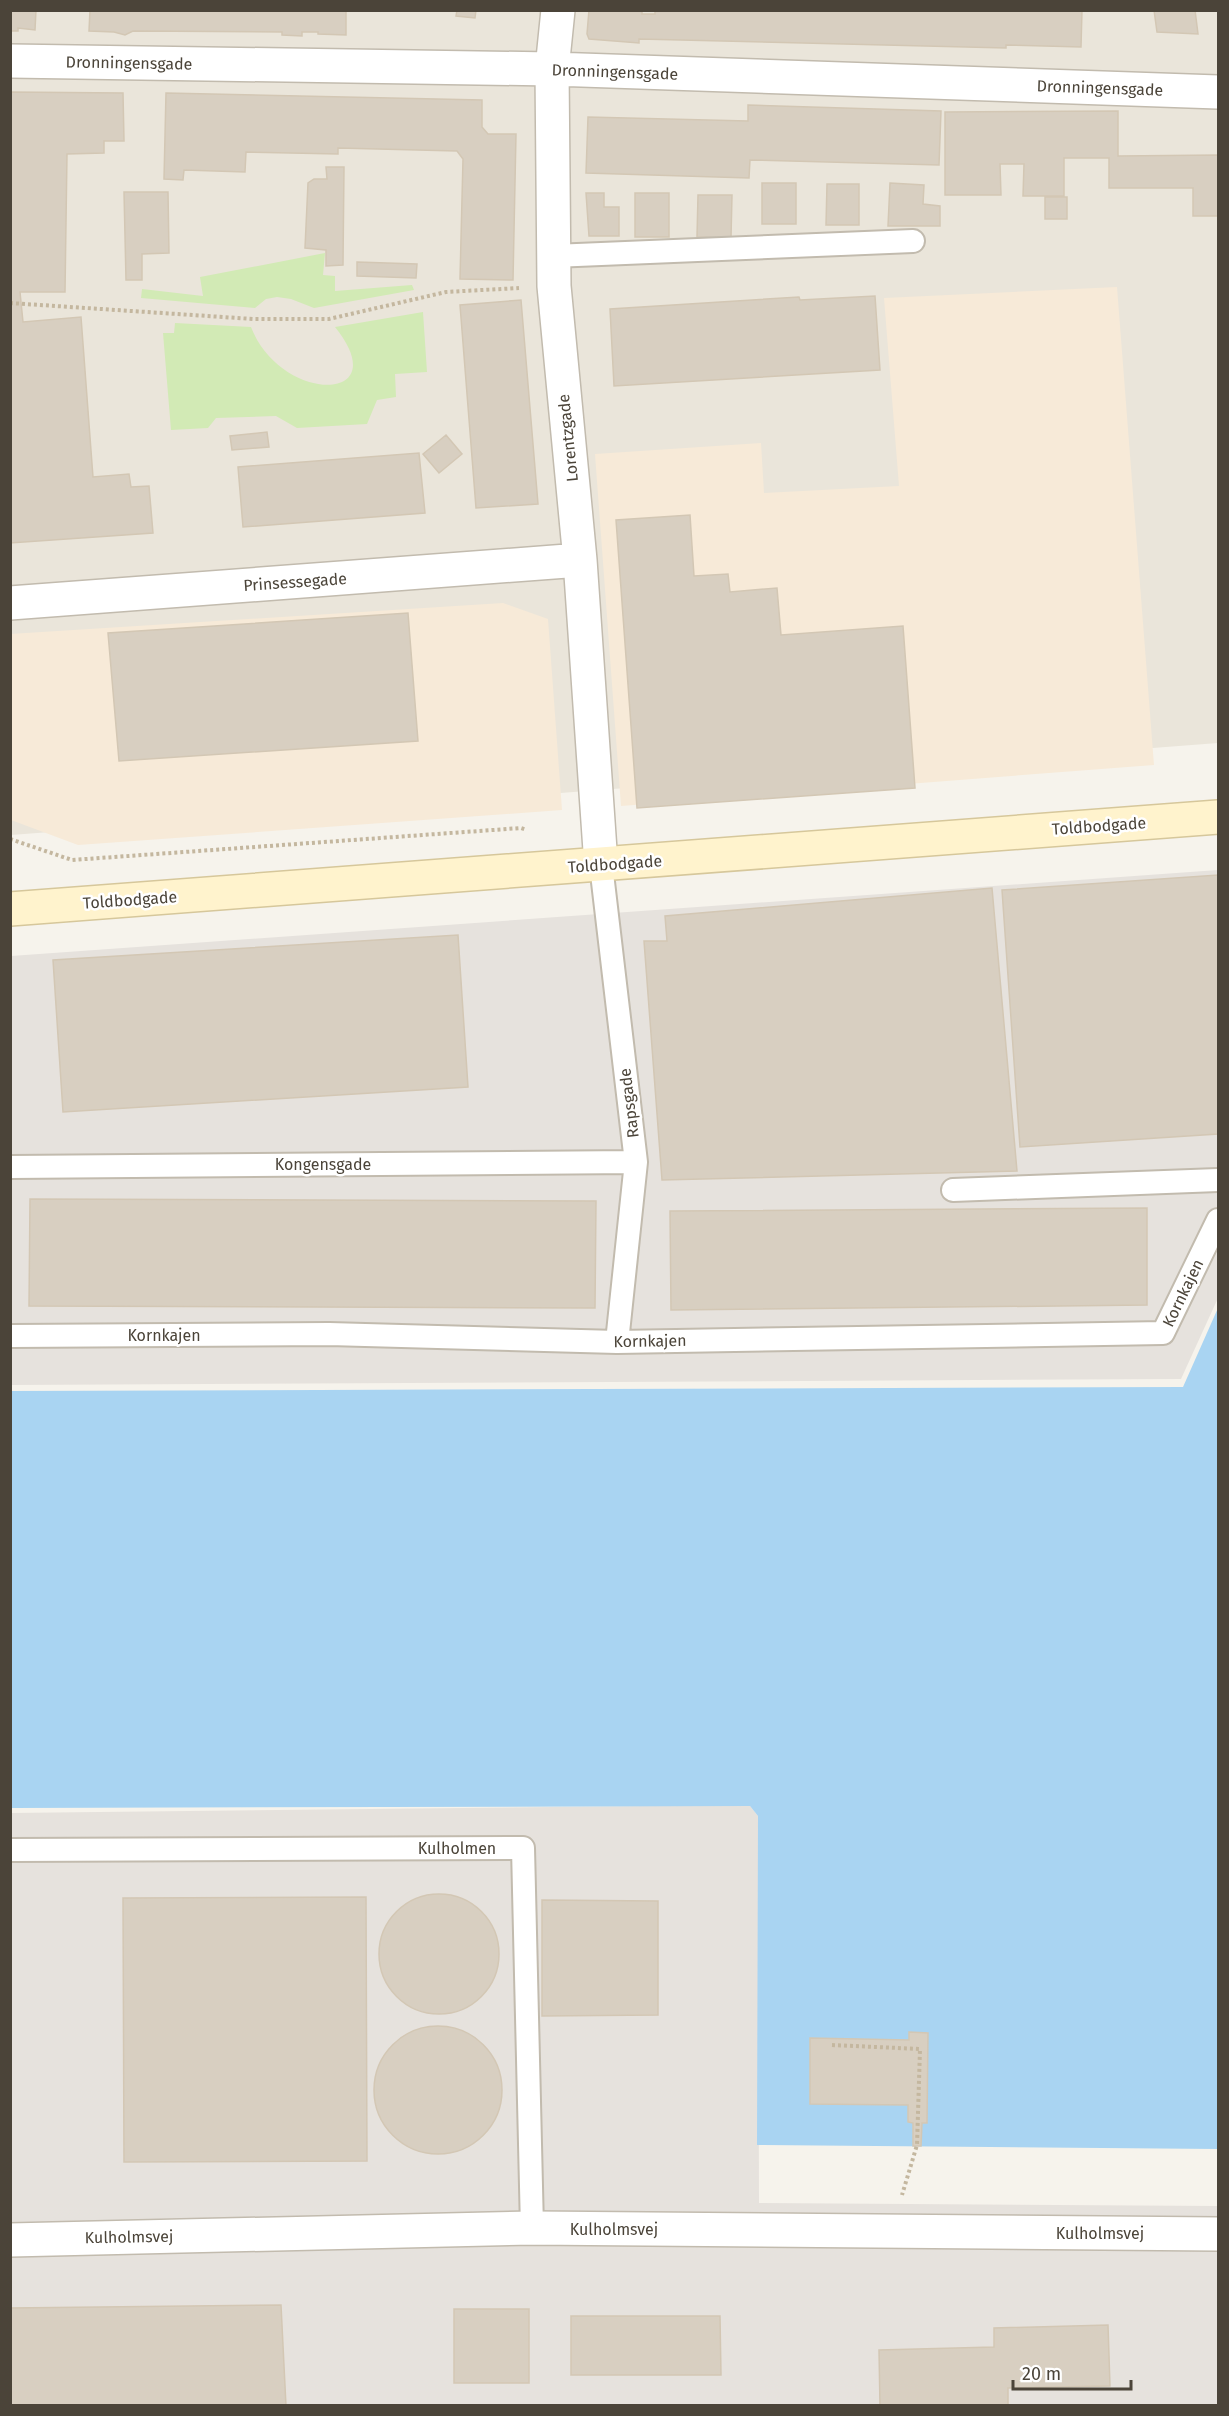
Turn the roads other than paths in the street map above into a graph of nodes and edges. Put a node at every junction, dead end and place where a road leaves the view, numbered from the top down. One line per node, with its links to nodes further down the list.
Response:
1 (558, 10): 3 (street, Lorentzgade)
2 (10, 61): 3 (street, Dronningensgade)
3 (552, 69): 4 (street, Dronningensgade); 6 (street, Lorentzgade)
4 (1218, 92)
5 (913, 241): 6 (lane)
6 (554, 271): 7 (street, Lorentzgade)
7 (580, 560): 8 (street, Prinsessegade); 10 (street, Lorentzgade)
8 (10, 603)
9 (1218, 817): 10 (street, Toldbodgade)
10 (602, 865): 11 (street, Toldbodgade); 12 (lane, Rapsgade)
11 (10, 909)
12 (636, 1162): 13 (lane, Kongensgade); 18 (lane, Rapsgade)
13 (10, 1167)
14 (1218, 1180): 15 (lane)
15 (953, 1190)
16 (1218, 1220): 18 (lane, Kornkajen)
17 (10, 1336): 18 (lane, Kornkajen)
18 (617, 1342)
19 (10, 1850): 20 (lane, Kulholmen)
20 (532, 2228): 21 (street, Kulholmsvej); 22 (street, Kulholmsvej)
21 (1218, 2234)
22 (10, 2240)

